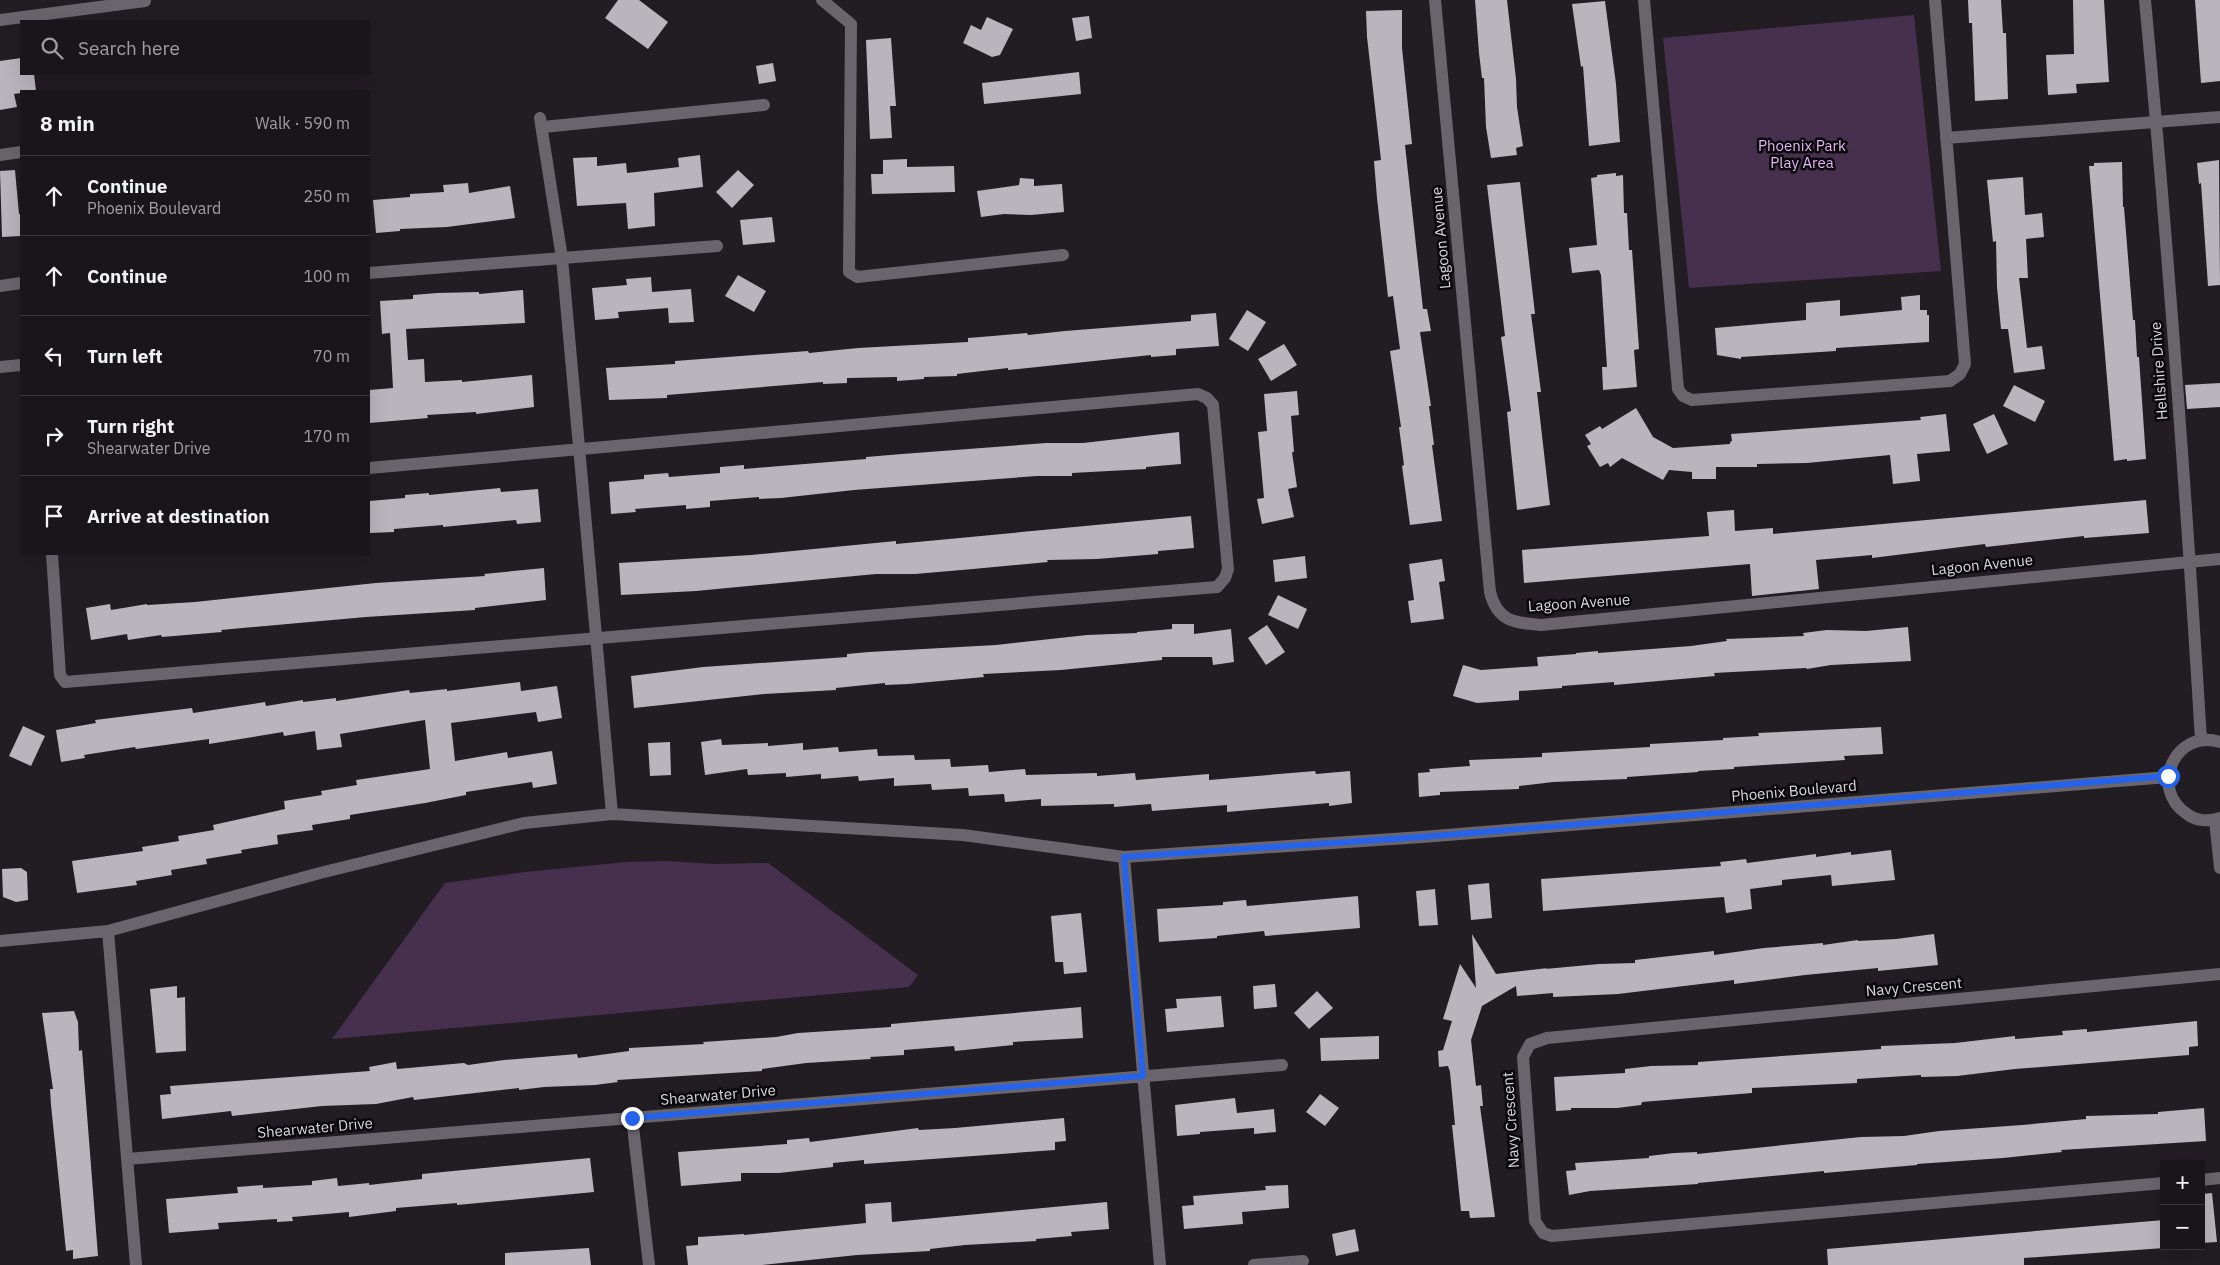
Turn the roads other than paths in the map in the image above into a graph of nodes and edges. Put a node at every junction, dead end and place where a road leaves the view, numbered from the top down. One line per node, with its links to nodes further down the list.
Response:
1 (822, 0): 15 (street)
2 (1435, 0): 26 (street, Lagoon Avenue)
3 (1644, 0): 11 (street)
4 (1935, 0): 11 (street)
5 (2145, 0): 10 (street, Hellshire Drive)
6 (145, 1): 7 (street)
7 (0, 20)
8 (764, 105): 16 (street)
9 (2220, 117): 10 (street)
10 (2157, 122): 11 (street); 26 (street, Hellshire Drive)
11 (1946, 138)
12 (20, 152): 13 (street)
13 (0, 155)
14 (717, 246): 16 (street)
15 (1063, 255)
16 (562, 258): 17 (street); 22 (street)
17 (370, 273)
18 (20, 283): 19 (street)
19 (0, 286)
20 (20, 365): 21 (street)
21 (0, 367)
22 (580, 449): 23 (street); 27 (street); 27 (street)
23 (370, 468)
24 (52, 555): 27 (street)
25 (2220, 559): 26 (street, Lagoon Avenue)
26 (2190, 561): 28 (street, Hellshire Drive)
27 (597, 638): 31 (street)
28 (2201, 740): 29 (street); 30 (street)
29 (2220, 742)
30 (2168, 776): 32 (street); 33 (street, Phoenix Boulevard)
31 (612, 814): 33 (street, Phoenix Boulevard); 35 (street, Phoenix Boulevard)
32 (2218, 819): 34 (street)
33 (1124, 857): 39 (street)
34 (2220, 868)
35 (108, 931): 36 (street, Phoenix Boulevard); 41 (street)
36 (0, 941)
37 (2220, 974): 44 (street, Navy Crescent)
38 (1282, 1065): 39 (street, Shearwater Drive)
39 (1143, 1076): 40 (street, Shearwater Drive); 48 (street)
40 (632, 1118): 41 (street, Shearwater Drive); 47 (street)
41 (127, 1159): 46 (street)
42 (2220, 1178): 43 (street)
43 (2205, 1180)
44 (2160, 1183)
45 (1303, 1261): 49 (street)
46 (136, 1265)
47 (650, 1265)
48 (1160, 1265)
49 (1254, 1265)

